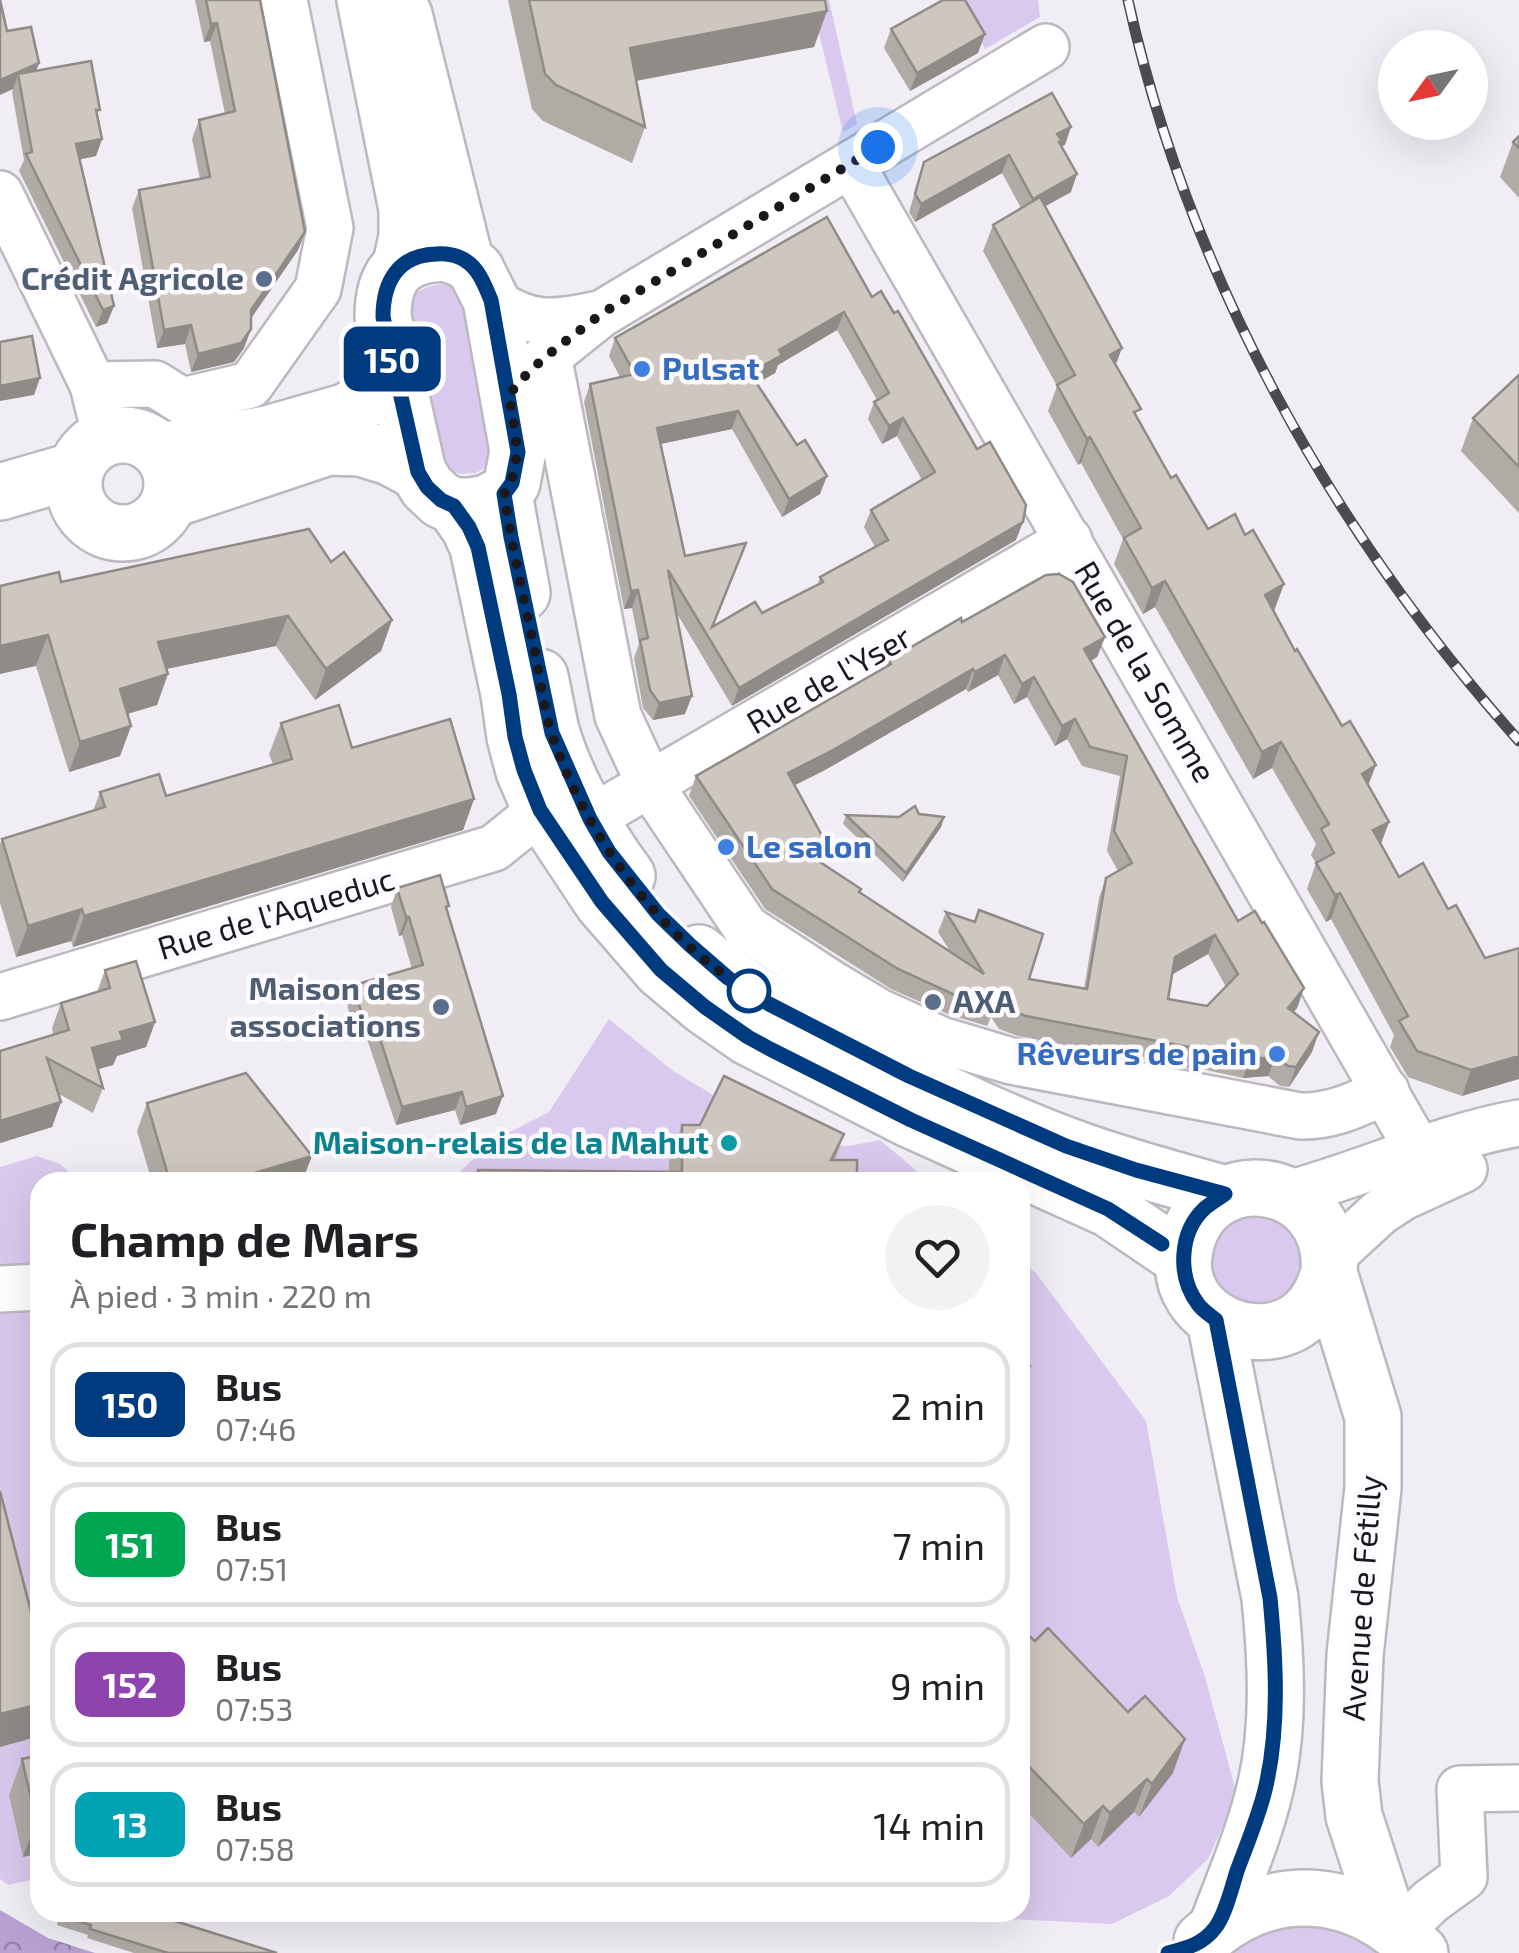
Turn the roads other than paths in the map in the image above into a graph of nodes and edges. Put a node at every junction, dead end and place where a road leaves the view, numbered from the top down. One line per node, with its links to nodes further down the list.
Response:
1 (284, 0): 14 (street)
2 (366, 0): 7 (main road)
3 (401, 0): 8 (main road)
4 (1046, 47): 5 (street)
5 (851, 164): 9 (street); 19 (street, Rue de la Somme)
6 (0, 194): 12 (street)
7 (401, 264): 8 (main road); 11 (main road)
8 (478, 280): 9 (street); 13 (main road)
9 (601, 314): 10 (street)
10 (548, 355): 13 (street); 20 (street)
11 (394, 372): 14 (main road); 17 (main road)
12 (92, 386): 14 (street); 15 (street)
13 (509, 395): 17 (main road)
14 (259, 410): 16 (main road)
15 (91, 454): 16 (main road); 16 (main road); 18 (main road)
16 (165, 475): 17 (main road)
17 (459, 490): 21 (main road)
18 (0, 492)
19 (1069, 540): 20 (street, Rue de l'Yser); 23 (street, Rue de la Somme)
20 (650, 784): 21 (street, Rue de l'Yser); 23 (street)
21 (565, 815): 22 (street, Rue de l'Aqueduc); 27 (main road); 29 (main road)
22 (0, 997)
23 (1386, 1090): 26 (street, Rue de la Somme)
24 (1519, 1124): 26 (street)
25 (1519, 1143): 26 (street)
26 (1428, 1165): 30 (street); 32 (street)
27 (1026, 1172)
28 (1030, 1174): 31 (main road)
29 (1225, 1194): 30 (main road); 31 (main road)
30 (1288, 1194): 32 (main road)
31 (1183, 1259): 35 (main road)
32 (1329, 1265): 35 (main road); 37 (main road, Avenue de Fétilly)
33 (30, 1288): 34 (street)
34 (0, 1289)
35 (1216, 1320): 38 (main road)
36 (1519, 1788): 37 (street)
37 (1410, 1943): 38 (main road)
38 (1194, 1944)

